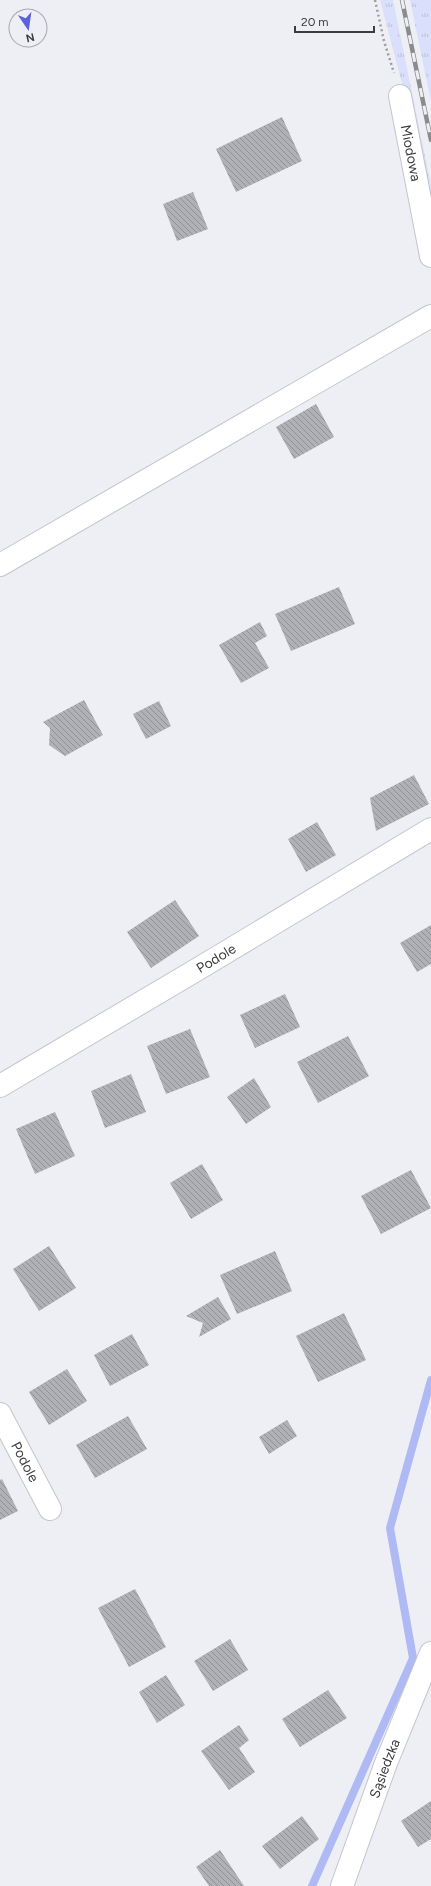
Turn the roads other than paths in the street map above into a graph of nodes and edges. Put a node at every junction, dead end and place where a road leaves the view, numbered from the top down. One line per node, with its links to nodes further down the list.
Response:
1 (400, 96): 2 (street, Miodowa)
2 (431, 256)
3 (431, 316): 4 (street)
4 (0, 565)
5 (431, 828): 6 (street, Podole)
6 (0, 1086)
7 (0, 1414): 8 (street, Podole)
8 (50, 1509)
9 (431, 1652): 10 (street, Sąsiedzka)
10 (342, 1886)

